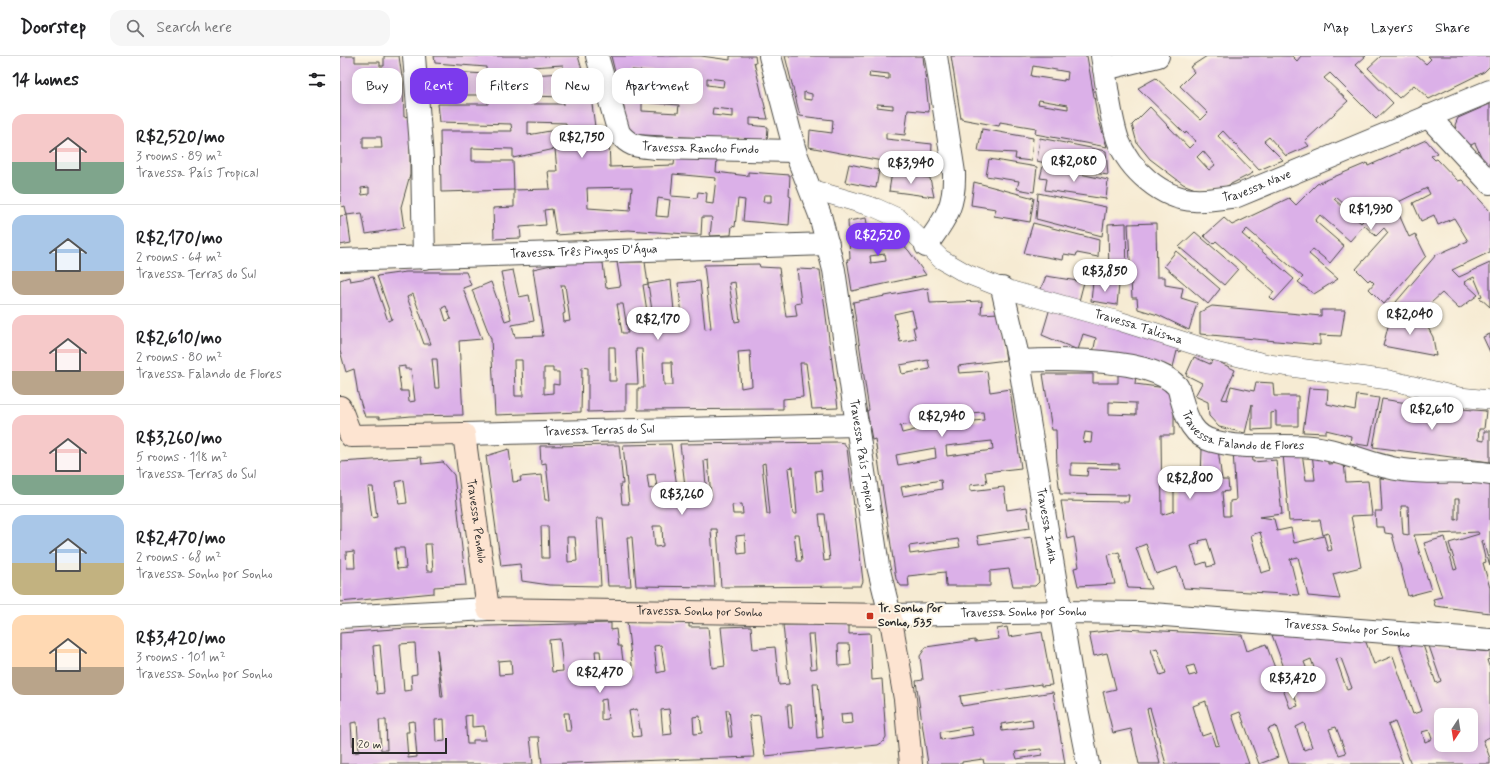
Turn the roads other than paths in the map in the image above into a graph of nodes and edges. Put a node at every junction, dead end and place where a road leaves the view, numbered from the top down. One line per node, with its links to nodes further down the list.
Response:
1 (414, 56): 14 (street)
2 (597, 56): 9 (street, Travessa Rancho Fundo)
3 (770, 56): 9 (street, Travessa País Tropical)
4 (936, 56): 13 (street)
5 (1158, 56): 6 (street)
6 (1103, 63): 8 (street, Travessa Nave)
7 (1490, 91): 8 (street, Travessa Nave)
8 (1428, 116): 10 (street)
9 (795, 151): 11 (street, Travessa País Tropical)
10 (1490, 183)
11 (811, 189): 12 (street, Travessa País Tropical); 13 (lane, Travessa Talisma)
12 (828, 244): 14 (street, Travessa Três Pingos D'Água); 20 (street, Travessa País Tropical)
13 (926, 246): 16 (lane, Travessa Talisma)
14 (424, 258): 15 (street, Travessa Três Pingos D'Água)
15 (340, 260)
16 (1002, 288): 17 (street, Travessa India); 18 (lane, Travessa Talisma)
17 (1020, 361): 23 (street, Travessa Falando de Flores); 25 (street, Travessa India)
18 (1490, 400)
19 (340, 407): 22 (street)
20 (858, 425): 21 (street, Travessa Terras do Sul); 26 (street, Travessa País Tropical)
21 (464, 434): 22 (street, Travessa Terras do Sul); 24 (street, Travessa Pendulo)
22 (345, 437)
23 (1490, 474)
24 (488, 609): 26 (street, Travessa Sonho por Sonho); 27 (street, Travessa Sonho por Sonho)
25 (1061, 612): 26 (street, Travessa Sonho por Sonho); 28 (street, Travessa Sonho por Sonho); 30 (street, Travessa India)
26 (890, 614): 29 (street, Travessa País Tropical)
27 (340, 616)
28 (1490, 640)
29 (911, 764)
30 (1088, 764)

